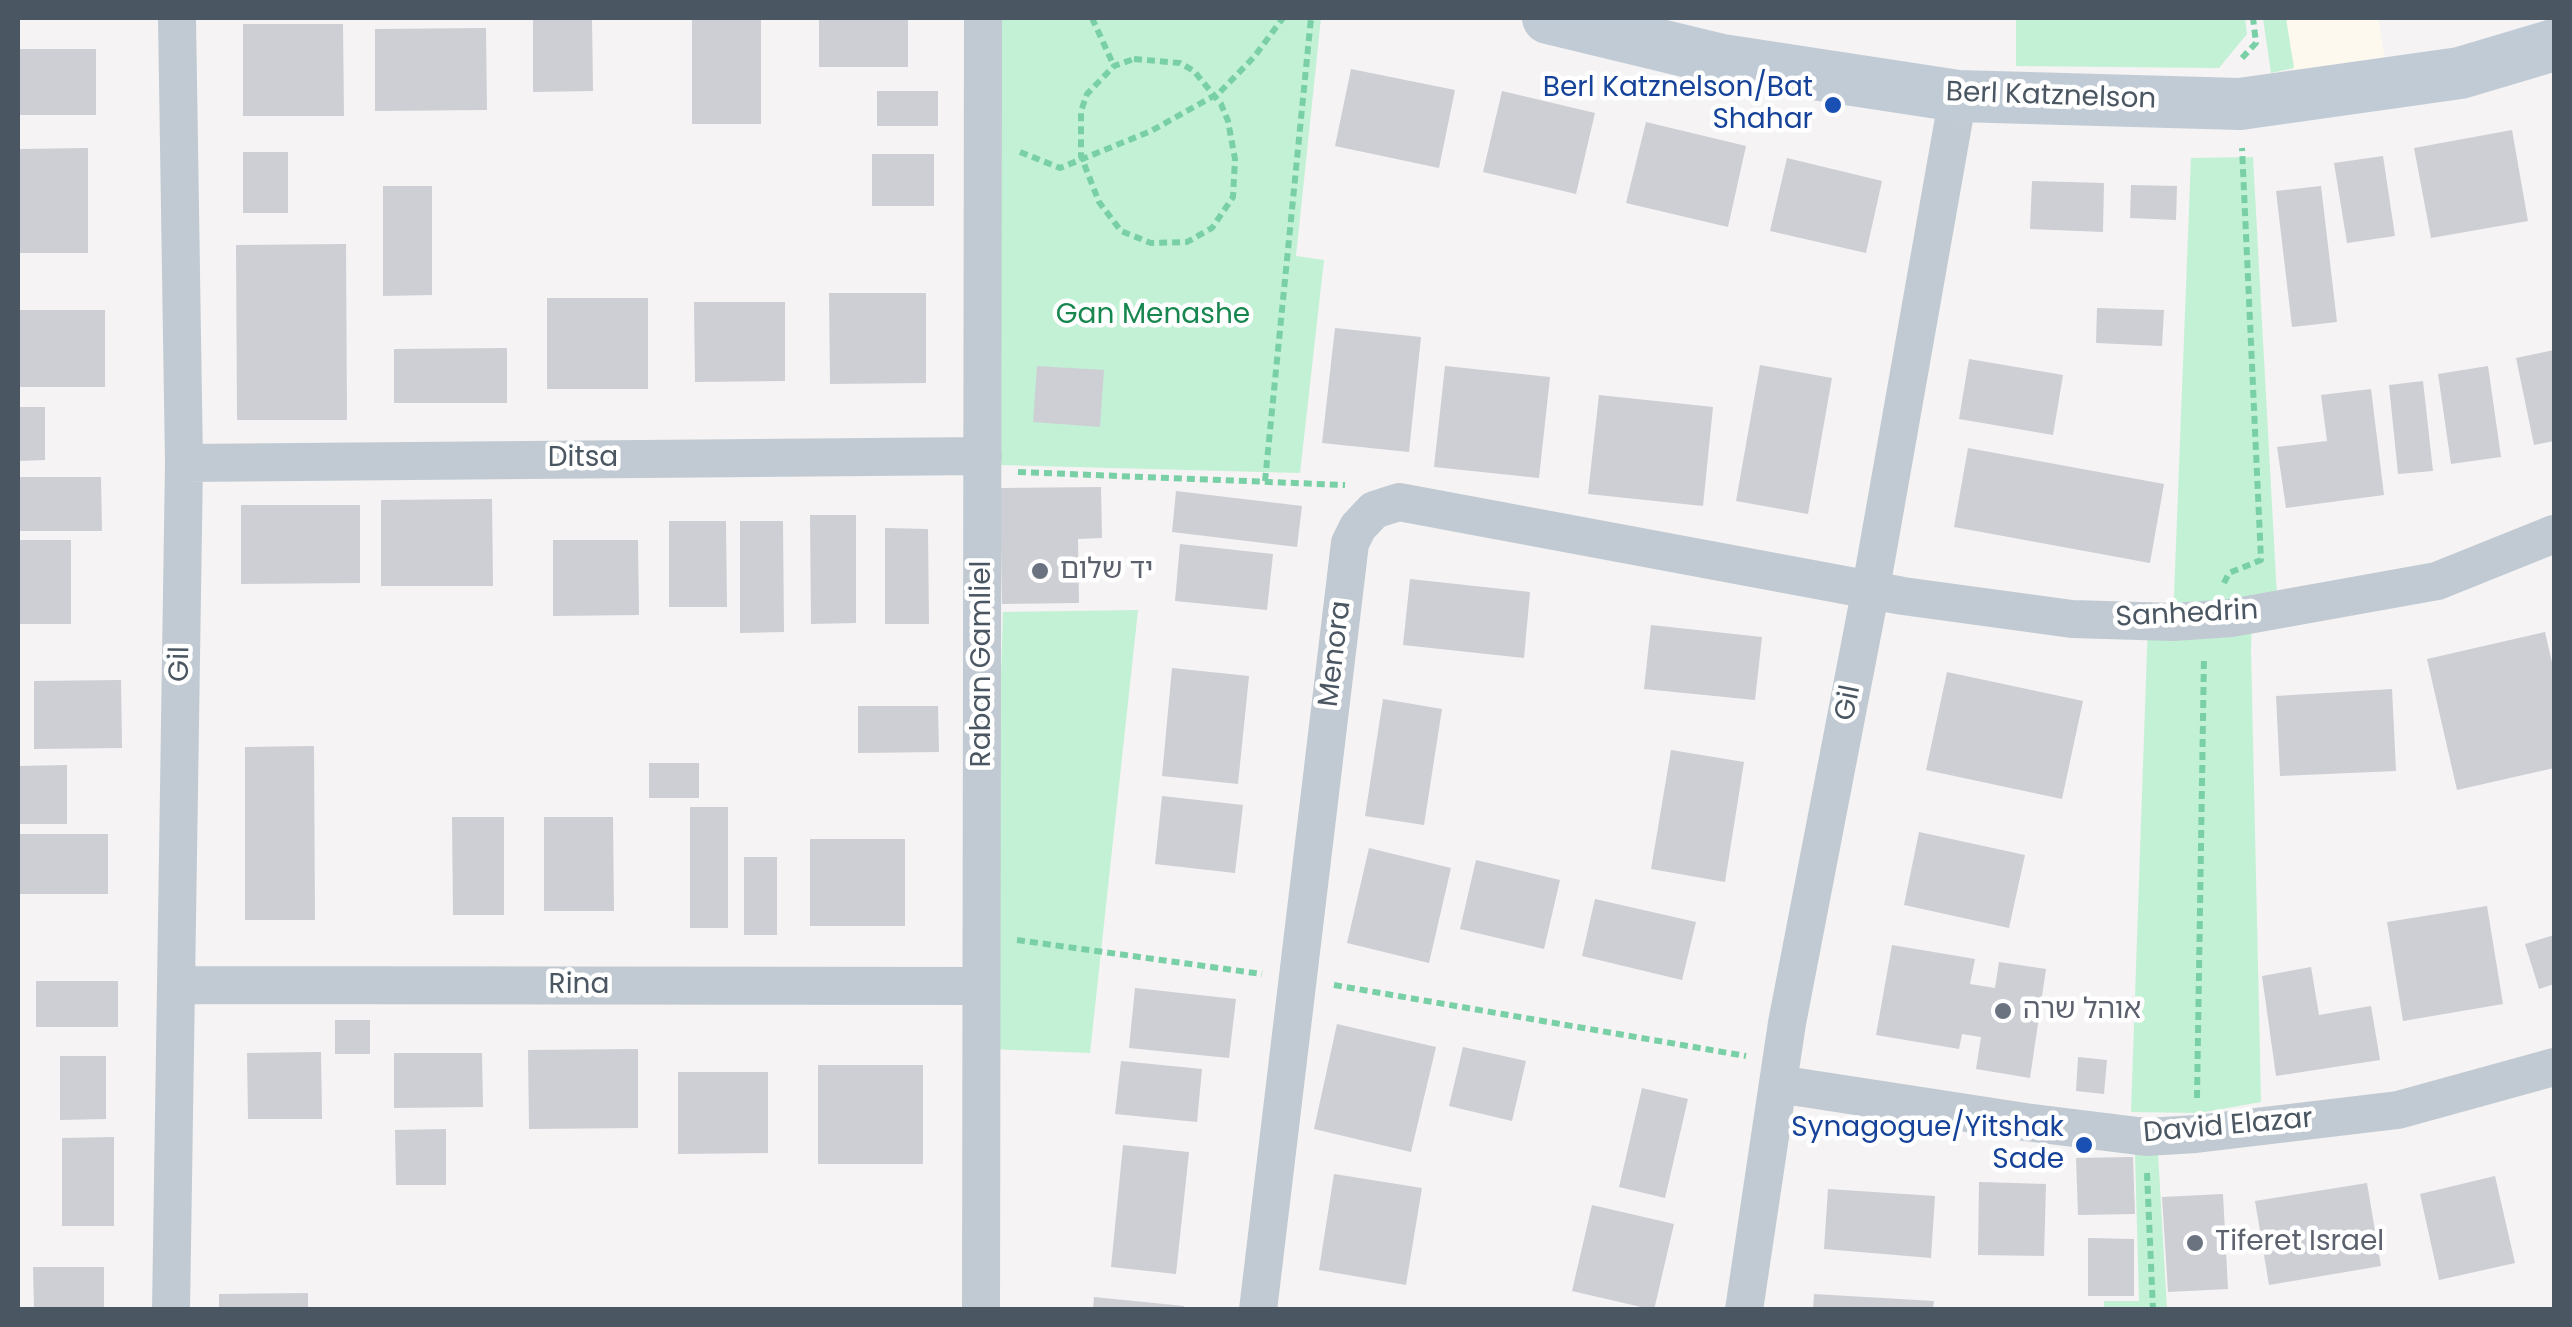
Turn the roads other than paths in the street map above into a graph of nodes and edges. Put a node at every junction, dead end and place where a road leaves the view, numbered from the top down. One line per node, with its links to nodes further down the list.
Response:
1 (177, 18): 6 (street, Gil)
2 (983, 18): 7 (street, Raban Gamliel)
3 (1548, 18): 5 (street, Berl Katznelson)
4 (2554, 46): 5 (street, Berl Katznelson)
5 (1958, 96): 9 (street, Gil)
6 (184, 462): 7 (street, Ditsa); 10 (street, Gil)
7 (983, 463): 11 (street, Raban Gamliel)
8 (2554, 534): 9 (street, Sanhedrin)
9 (1872, 588): 13 (street, Gil); 16 (street, Menora)
10 (176, 985): 11 (street, Rina); 14 (street, Gil)
11 (981, 986): 15 (street, Raban Gamliel)
12 (2554, 1067): 13 (street, David Elazar)
13 (1780, 1073): 17 (street, Gil)
14 (171, 1310)
15 (981, 1310)
16 (1258, 1310)
17 (1744, 1310)

